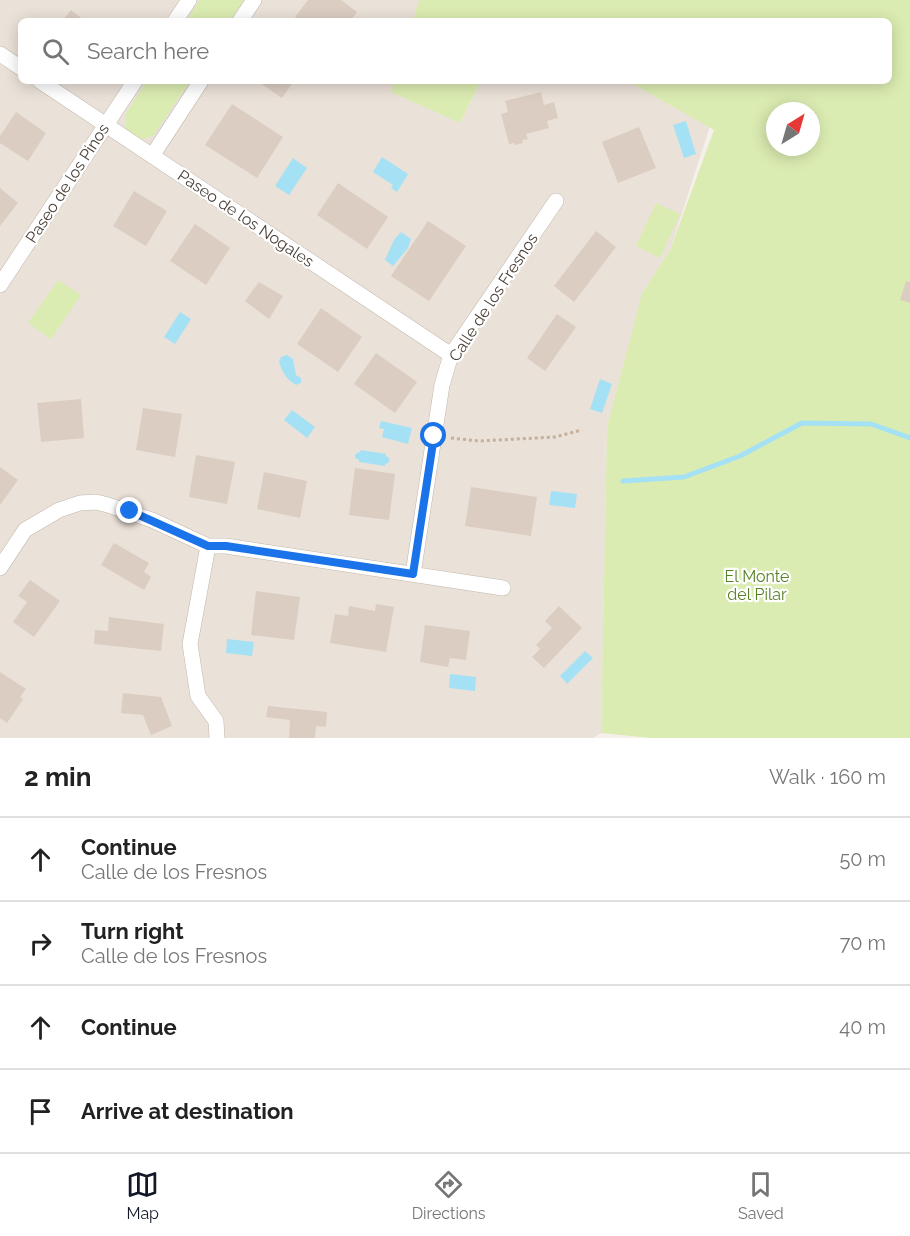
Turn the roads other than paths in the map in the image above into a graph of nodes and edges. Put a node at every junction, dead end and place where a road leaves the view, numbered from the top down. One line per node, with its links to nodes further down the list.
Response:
1 (189, 0): 3 (street)
2 (254, 0): 4 (street)
3 (177, 18)
4 (242, 18)
5 (0, 54): 6 (street)
6 (18, 66)
7 (44, 84): 10 (street, Paseo de los Nogales)
8 (133, 84): 10 (street, Paseo de los Pinos)
9 (199, 84): 11 (street)
10 (106, 125): 11 (street, Paseo de los Nogales); 13 (street, Paseo de los Pinos)
11 (152, 156): 14 (street, Paseo de los Nogales)
12 (556, 201): 14 (street, Calle de los Fresnos)
13 (0, 285)
14 (451, 355): 17 (street, Calle de los Fresnos)
15 (208, 546): 16 (street); 17 (street); 19 (street)
16 (0, 568)
17 (413, 574): 18 (street)
18 (503, 588)
19 (218, 738)

